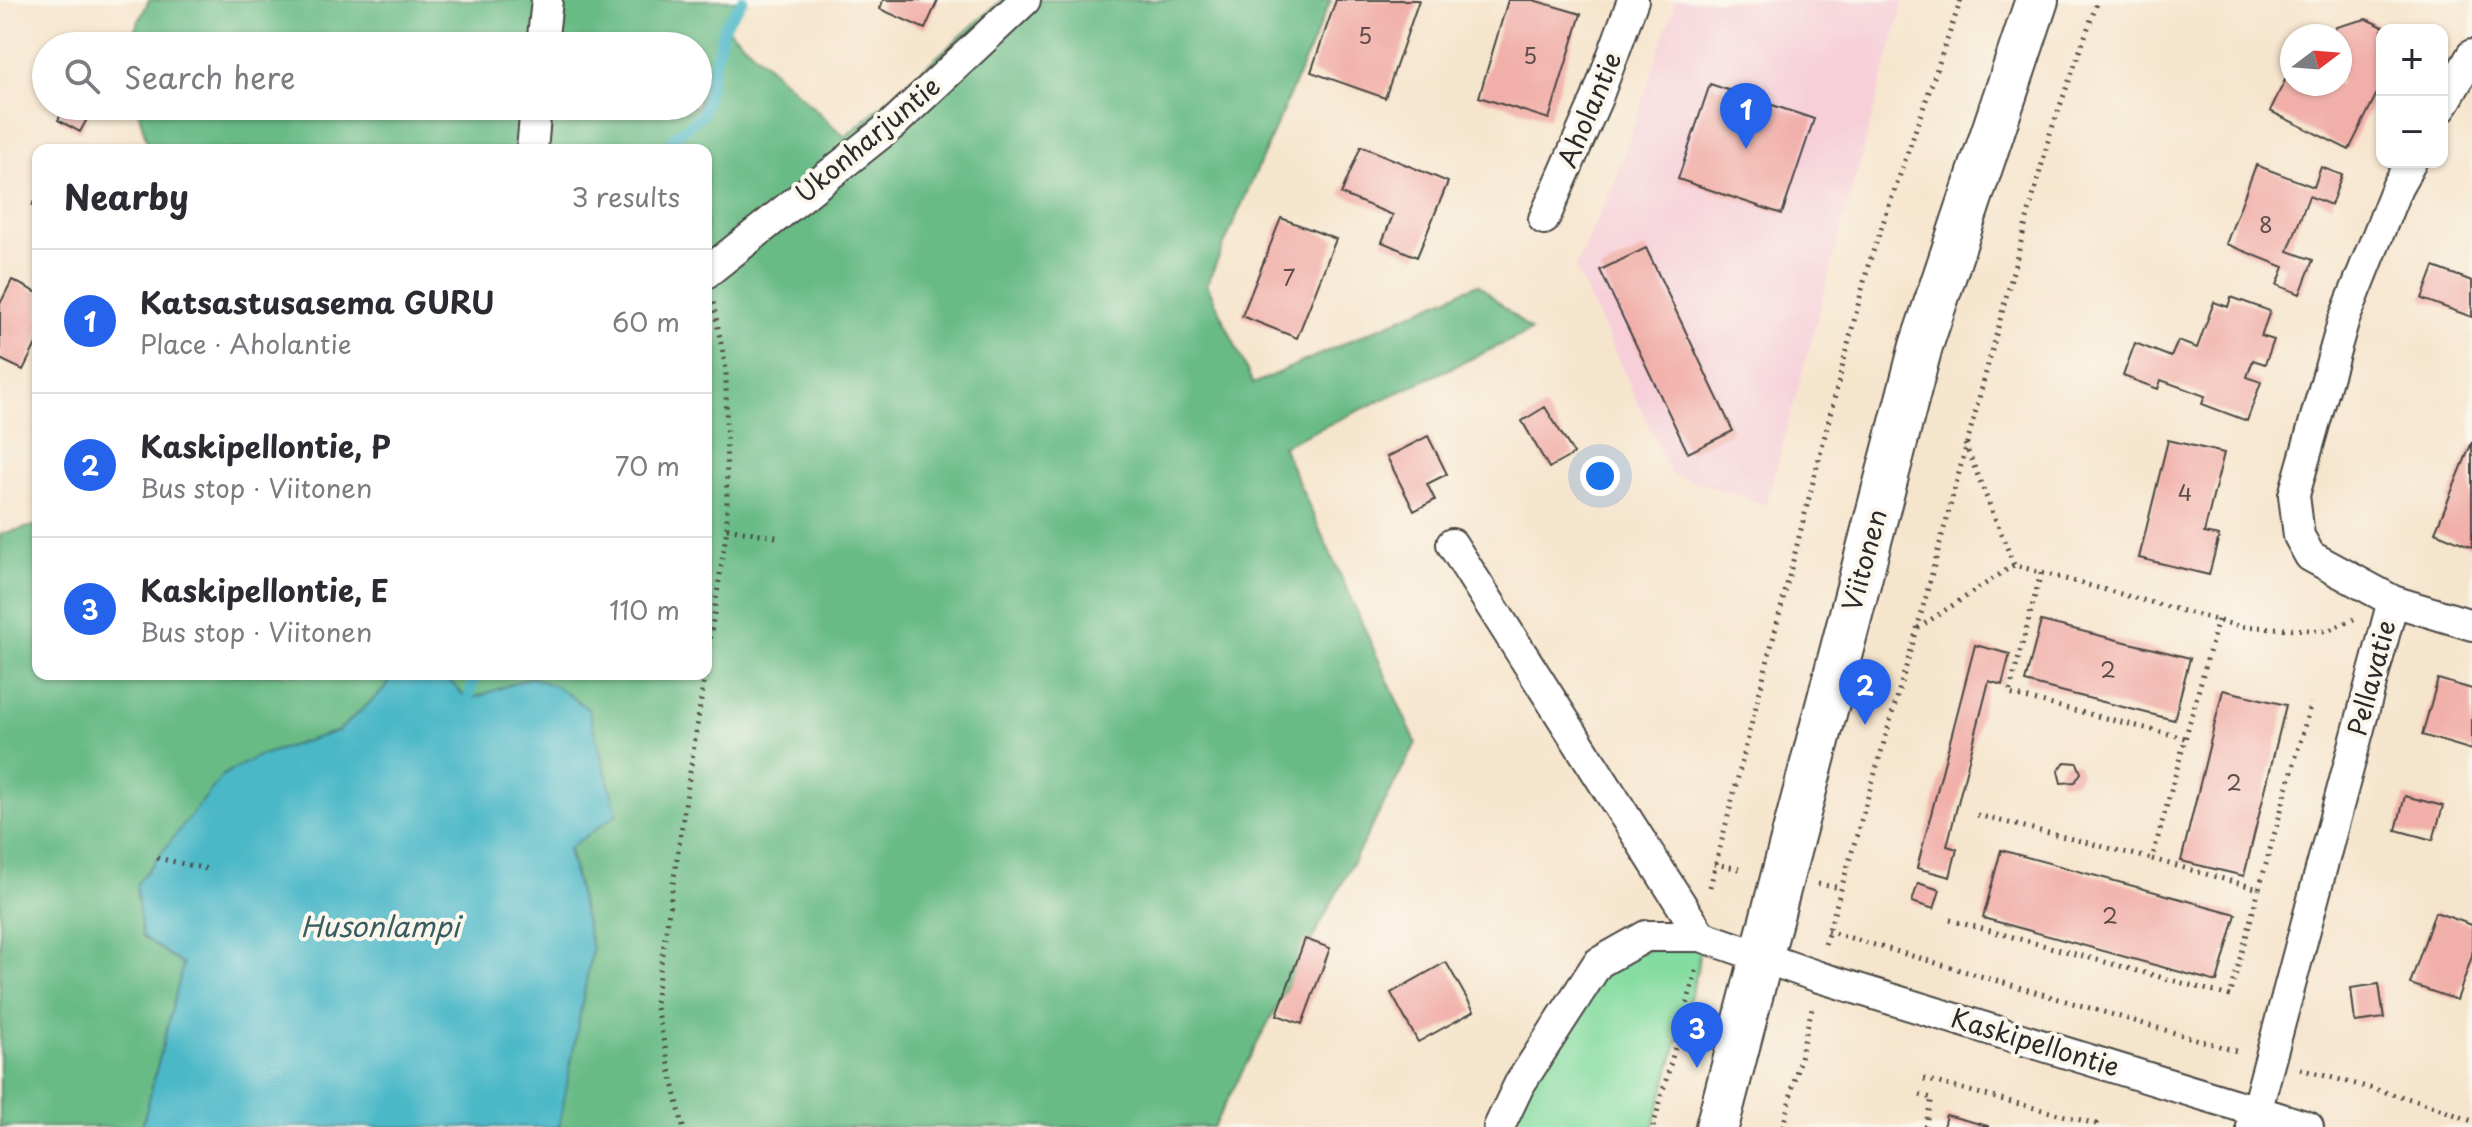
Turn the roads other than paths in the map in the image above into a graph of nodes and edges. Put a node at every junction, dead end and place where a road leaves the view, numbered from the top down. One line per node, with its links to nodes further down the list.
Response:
1 (547, 0): 5 (street)
2 (1025, 0): 12 (street, Ukonharjuntie)
3 (1633, 0): 11 (street, Aholantie)
4 (2037, 0): 17 (main road, Viitonen)
5 (544, 32)
6 (2472, 55): 7 (street)
7 (2448, 97)
8 (535, 120): 9 (street)
9 (533, 144)
10 (2408, 168): 14 (street, Pellavatie)
11 (1544, 219)
12 (712, 268)
13 (1452, 544): 16 (street)
14 (2393, 601): 15 (street); 18 (street, Pellavatie)
15 (2472, 625)
16 (1701, 936): 17 (street, Kaskipellontie); 19 (street, Kaskipellontie)
17 (1763, 958): 18 (street, Kaskipellontie); 20 (main road, Viitonen)
18 (2254, 1119): 21 (street, Kaskipellontie)
19 (1499, 1127)
20 (1717, 1127)
21 (2308, 1127)

